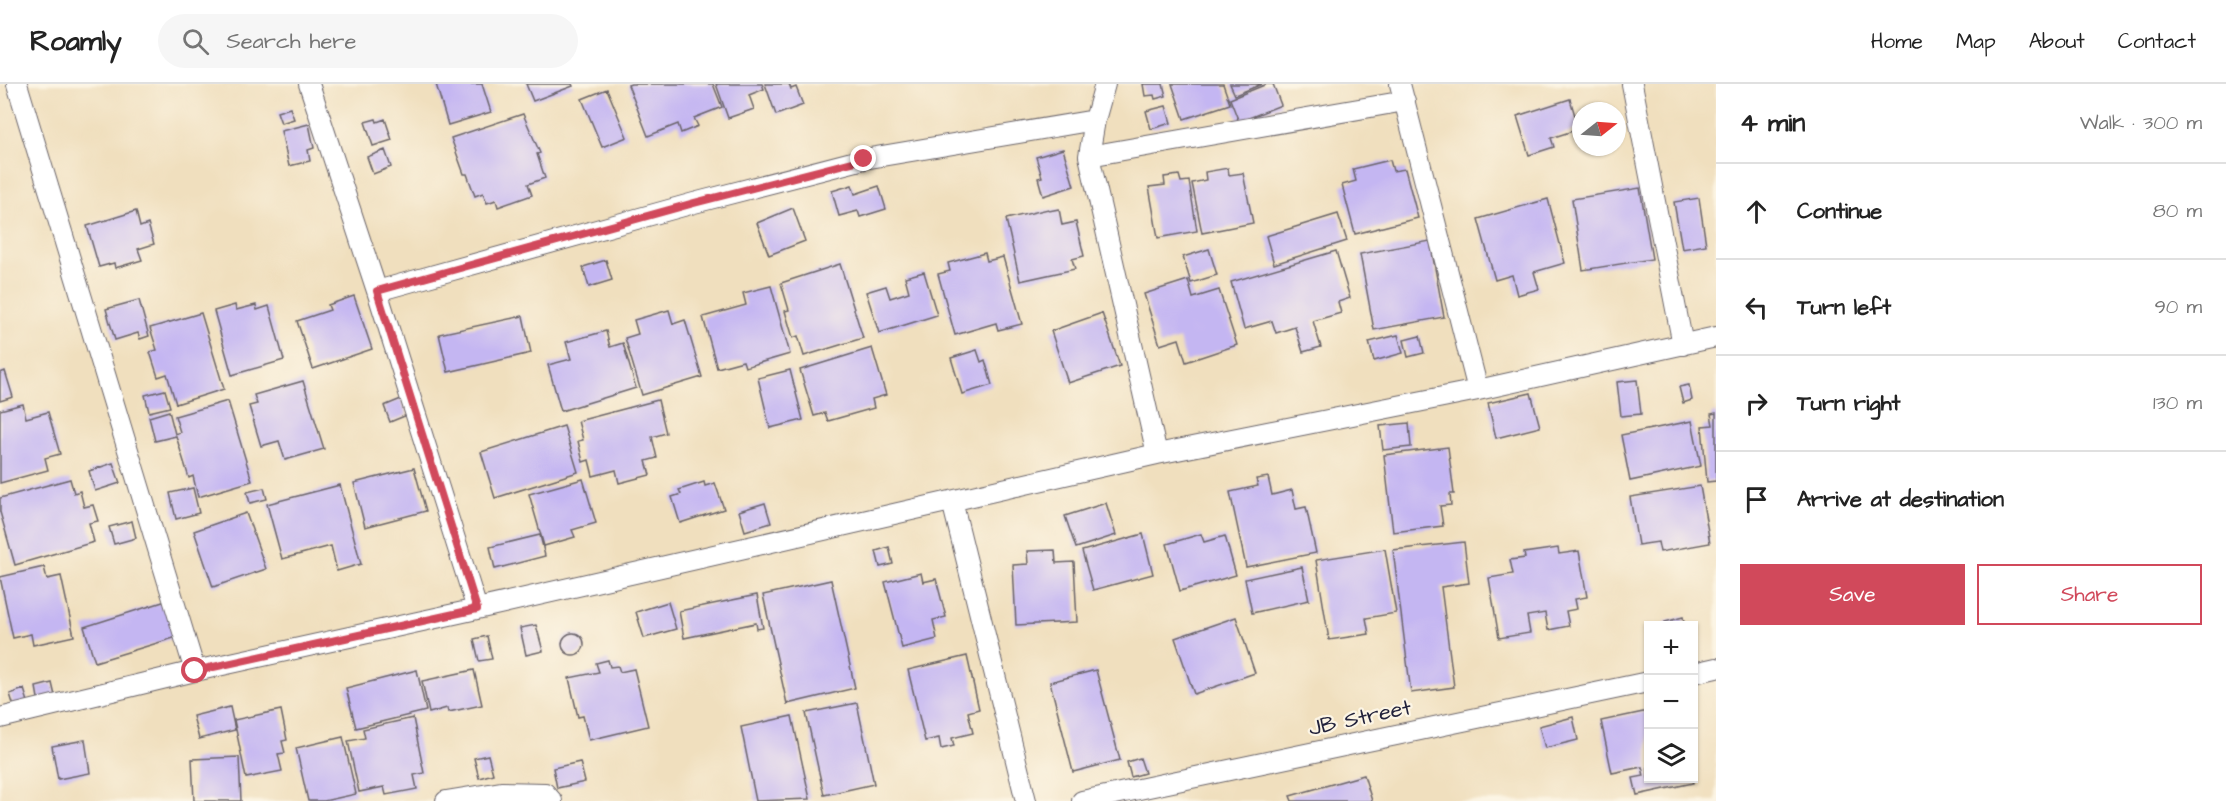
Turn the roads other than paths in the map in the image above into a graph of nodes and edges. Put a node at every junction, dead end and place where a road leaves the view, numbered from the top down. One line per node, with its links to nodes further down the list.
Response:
1 (17, 84): 16 (street)
2 (309, 84): 8 (street)
3 (1105, 84): 6 (street)
4 (1632, 84): 10 (street)
5 (1403, 93): 7 (street); 11 (street)
6 (1095, 120): 7 (street); 8 (street)
7 (1089, 156): 12 (street)
8 (377, 291): 14 (street)
9 (1716, 337): 10 (street)
10 (1683, 345): 11 (street)
11 (1478, 390): 12 (street)
12 (1157, 454): 13 (street)
13 (951, 501): 14 (street); 22 (street)
14 (477, 609): 16 (street)
15 (1716, 668): 17 (street)
16 (195, 671): 19 (street)
17 (1698, 672)
18 (1644, 683): 23 (street, JB Street)
19 (0, 718)
20 (446, 801): 21 (street)
21 (552, 801)
22 (1026, 801)
23 (1082, 801)

